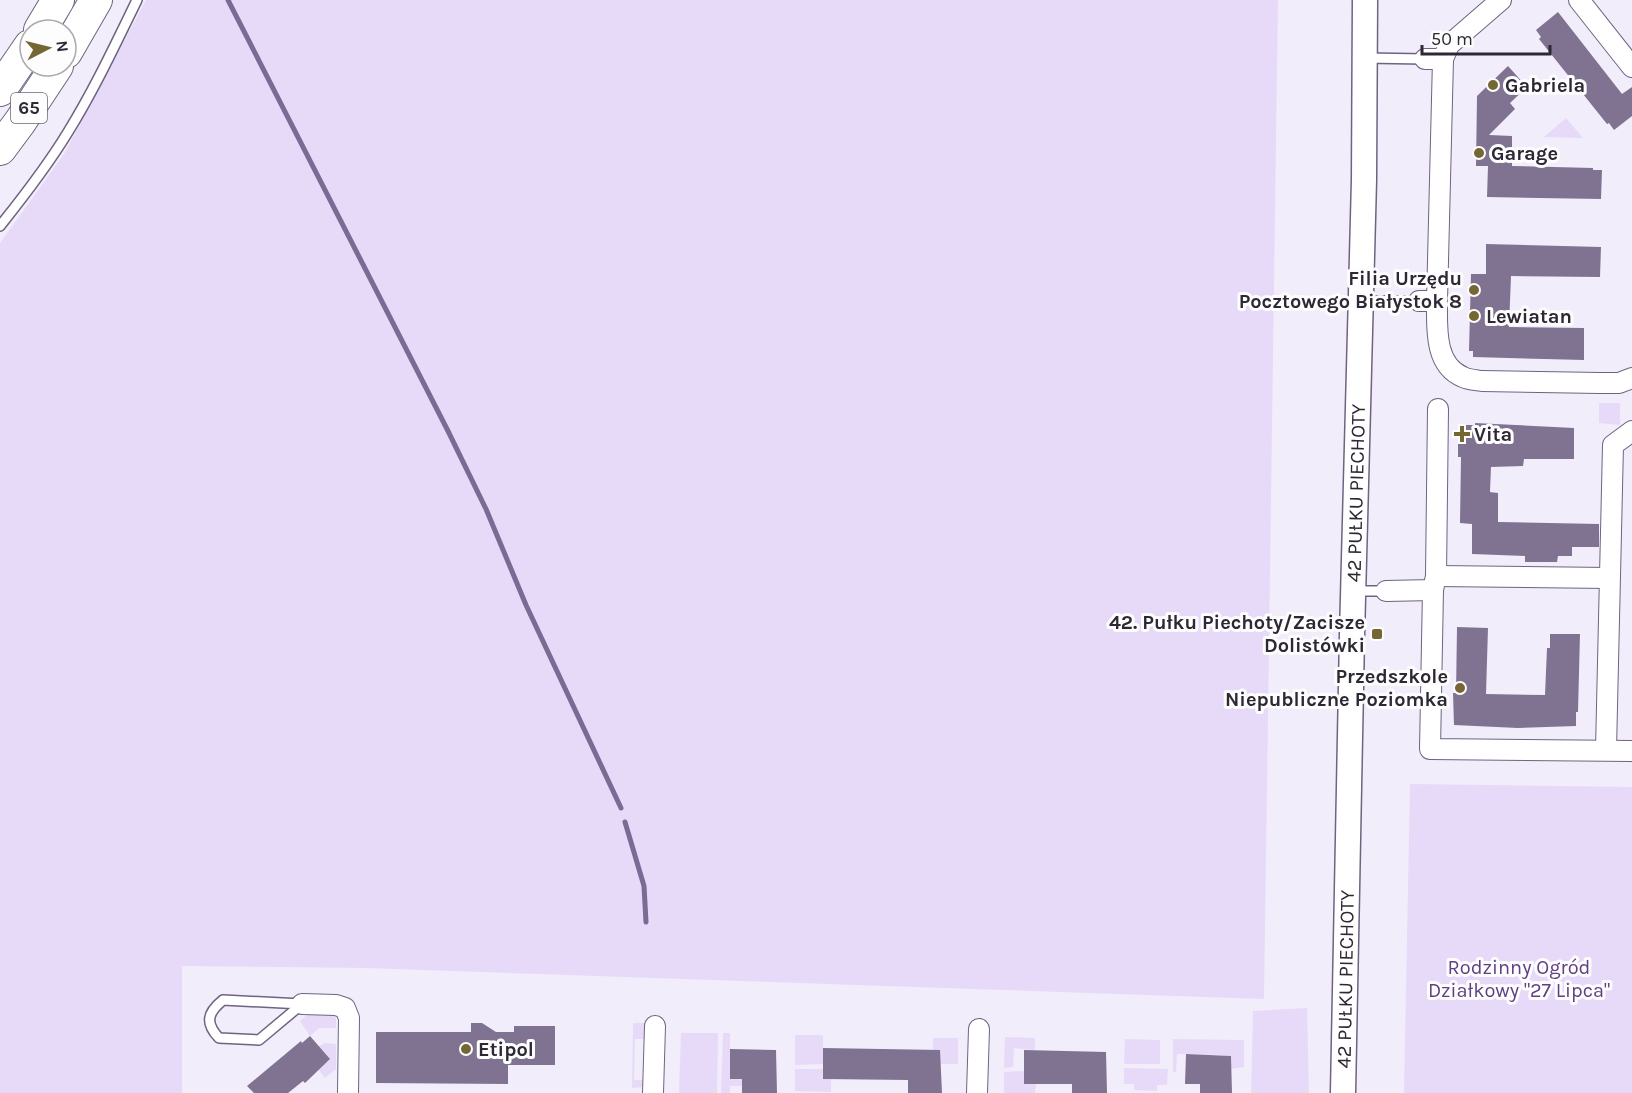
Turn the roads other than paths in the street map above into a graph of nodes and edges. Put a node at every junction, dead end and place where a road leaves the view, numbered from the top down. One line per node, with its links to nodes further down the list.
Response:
1 (58, 0): 7 (highway)
2 (96, 0): 8 (highway)
3 (136, 0): 16 (lane)
4 (1365, 0): 9 (street, 42 PUŁKU PIECHOTY)
5 (1501, 0): 10 (street)
6 (1579, 0): 12 (street)
7 (47, 18)
8 (78, 31)
9 (1365, 58): 10 (lane); 17 (street, 42 PUŁKU PIECHOTY)
10 (1434, 59): 18 (street)
11 (18, 64): 14 (highway, 65)
12 (1632, 67)
13 (49, 78): 15 (highway, 65)
14 (0, 90)
15 (0, 149)
16 (0, 226)
17 (1360, 301): 18 (lane); 24 (street, 42 PUŁKU PIECHOTY)
18 (1428, 301): 19 (street)
19 (1632, 378)
20 (1438, 409): 23 (street)
21 (1632, 430): 22 (street)
22 (1609, 578): 23 (street); 26 (street)
23 (1434, 583): 25 (street); 26 (street)
24 (1353, 591): 25 (lane); 34 (street, 42 PUŁKU PIECHOTY)
25 (1386, 591)
26 (1606, 750): 27 (street)
27 (1632, 751)
28 (302, 1004): 28 (lane); 31 (street)
29 (655, 1026): 32 (street)
30 (979, 1029): 33 (street)
31 (348, 1093)
32 (653, 1093)
33 (977, 1093)
34 (1343, 1093)

